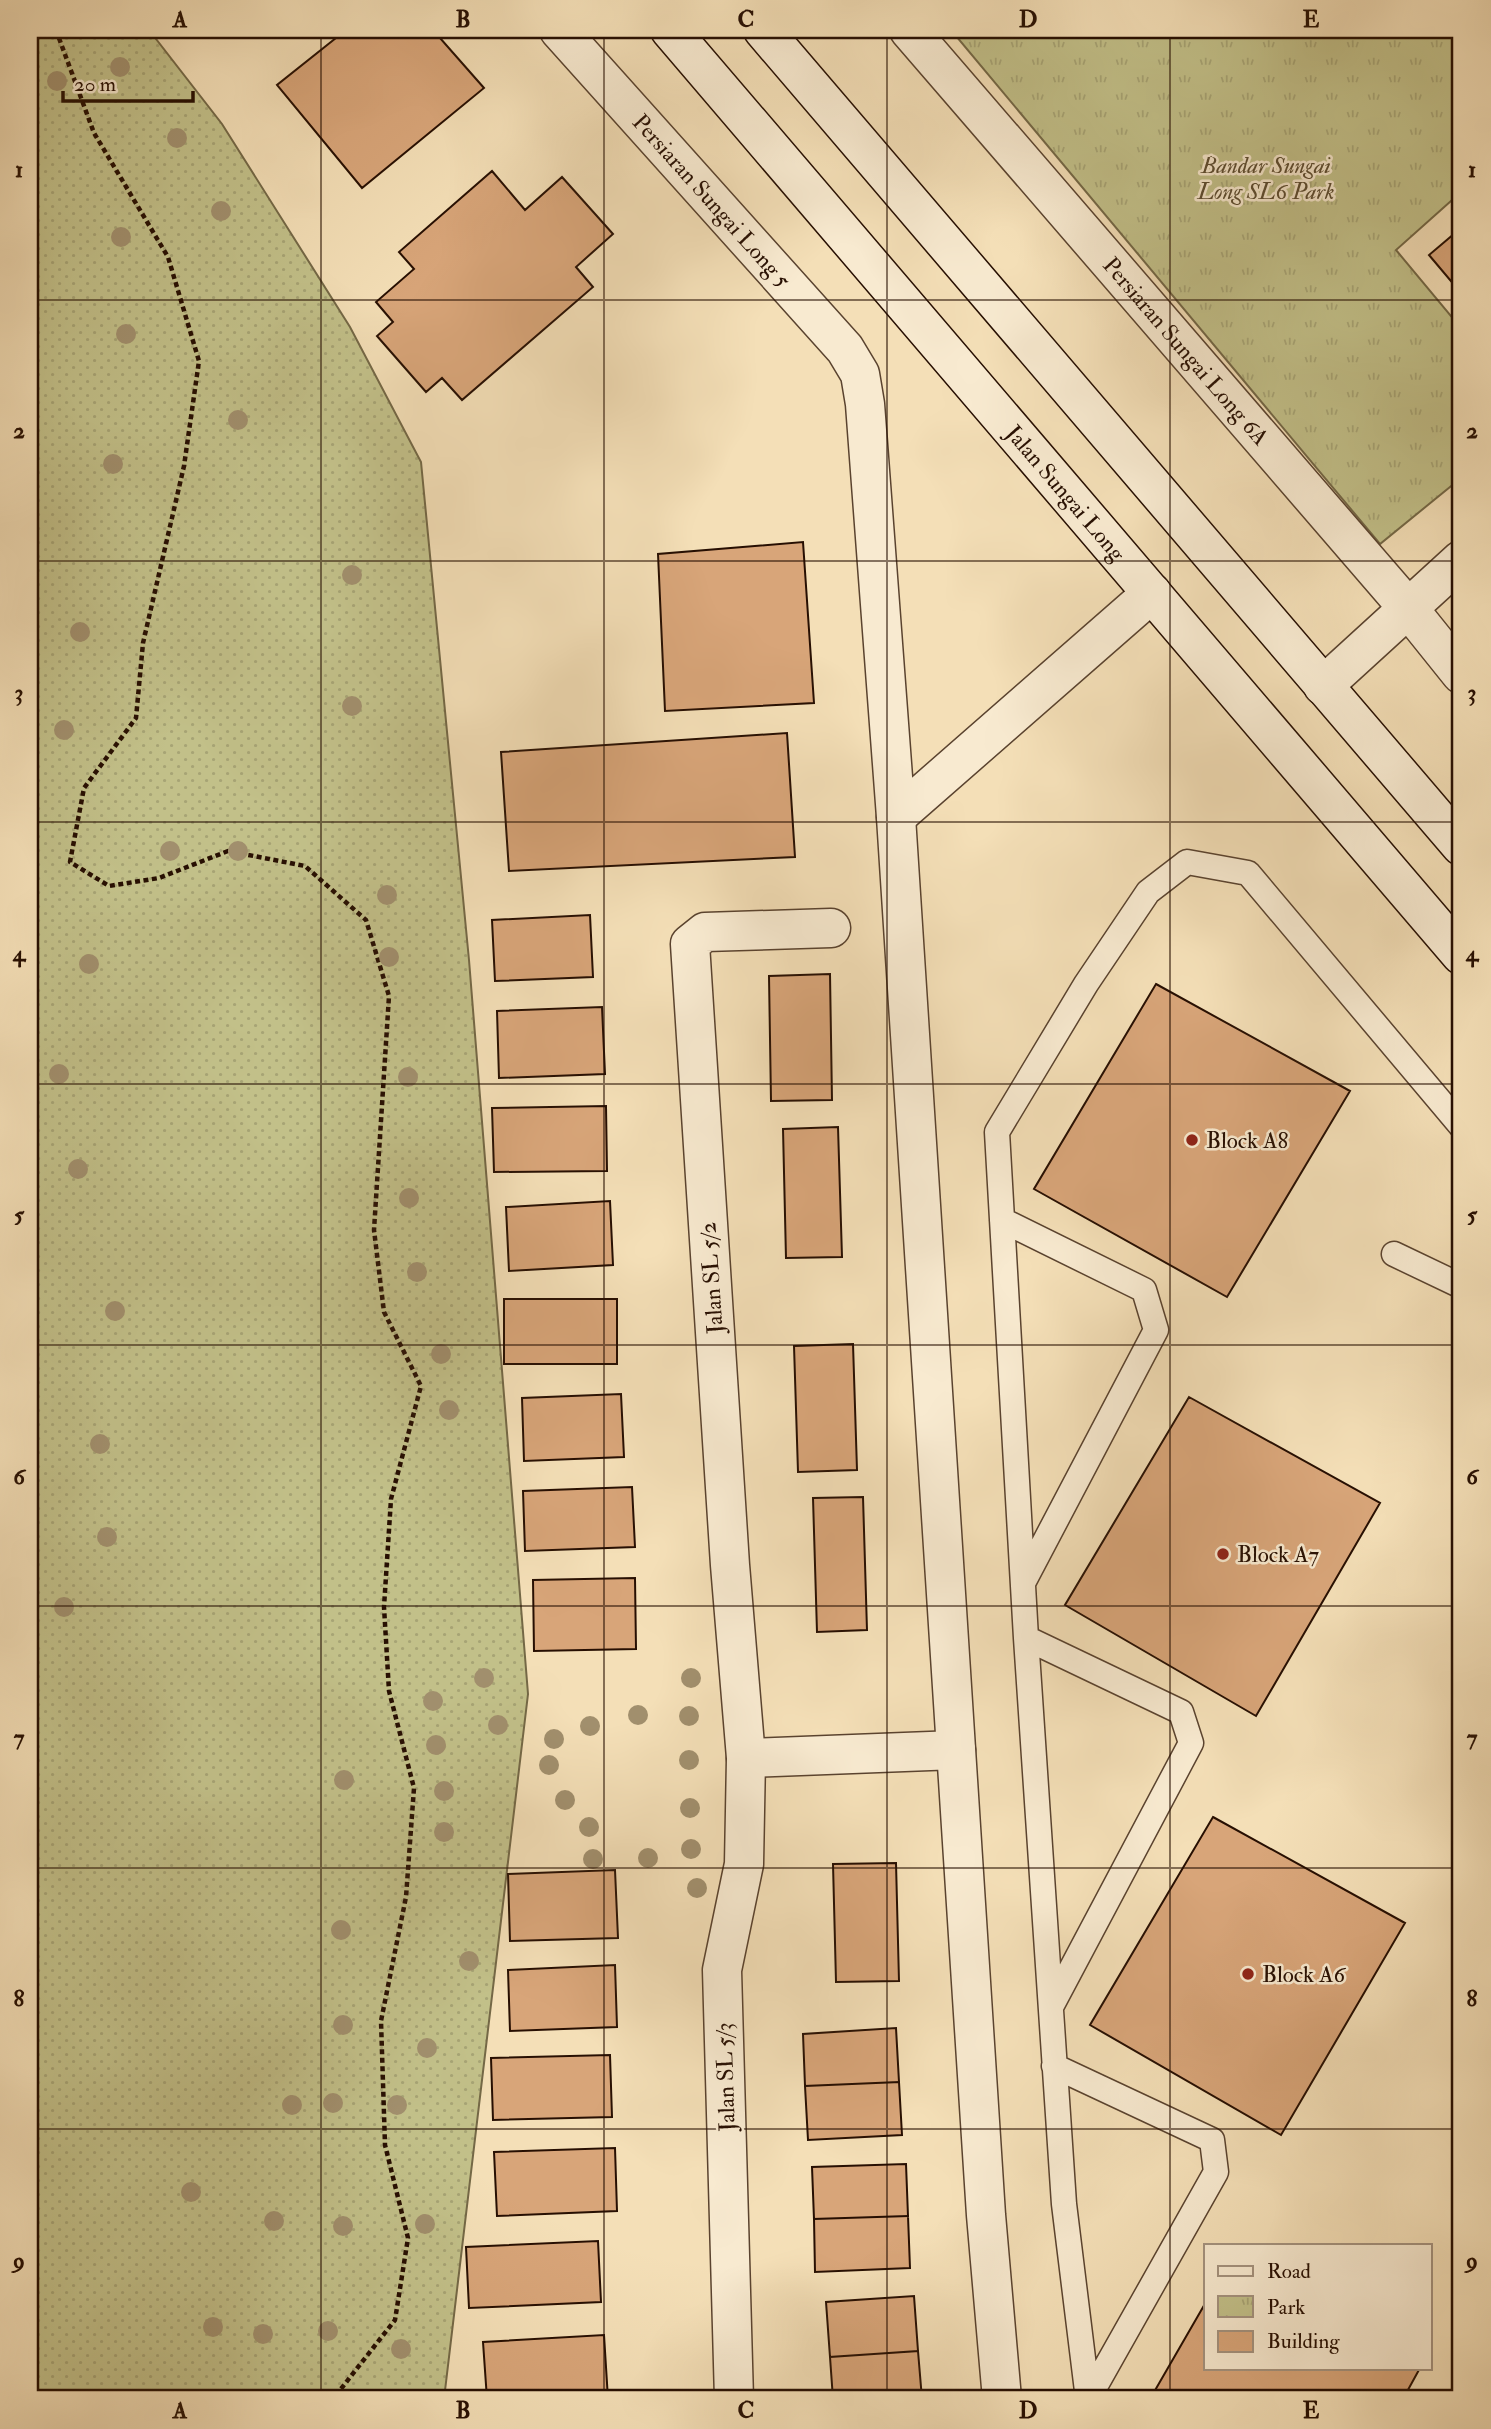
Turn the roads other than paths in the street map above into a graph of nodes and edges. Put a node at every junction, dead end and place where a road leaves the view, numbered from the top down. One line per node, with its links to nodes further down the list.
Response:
1 (559, 30): 10 (street, Persiaran Sungai Long 5)
2 (670, 30): 6 (street, Jalan Sungai Long)
3 (763, 30): 9 (street)
4 (909, 30): 7 (street, Persiaran Sungai Long 6A)
5 (1461, 560): 7 (street)
6 (1152, 593): 10 (street); 13 (street, Jalan Sungai Long)
7 (1408, 608): 8 (street, Persiaran Sungai Long 6A); 9 (street)
8 (1461, 674)
9 (1323, 686): 11 (street)
10 (896, 817): 20 (street)
11 (1461, 846)
12 (831, 928): 21 (street, Jalan SL 5/2)
13 (1461, 955)
14 (1461, 1126): 15 (lane)
15 (1002, 1220): 18 (lane); 18 (lane)
16 (1394, 1254): 17 (lane)
17 (1461, 1286)
18 (1023, 1583): 19 (lane)
19 (1026, 1638): 22 (lane); 22 (lane)
20 (956, 1750): 21 (street); 25 (street)
21 (746, 1758): 24 (street, Jalan SL 5/3)
22 (1051, 2008): 23 (lane)
23 (1054, 2066): 26 (lane); 26 (lane)
24 (734, 2399)
25 (1002, 2399)
26 (1088, 2399)

